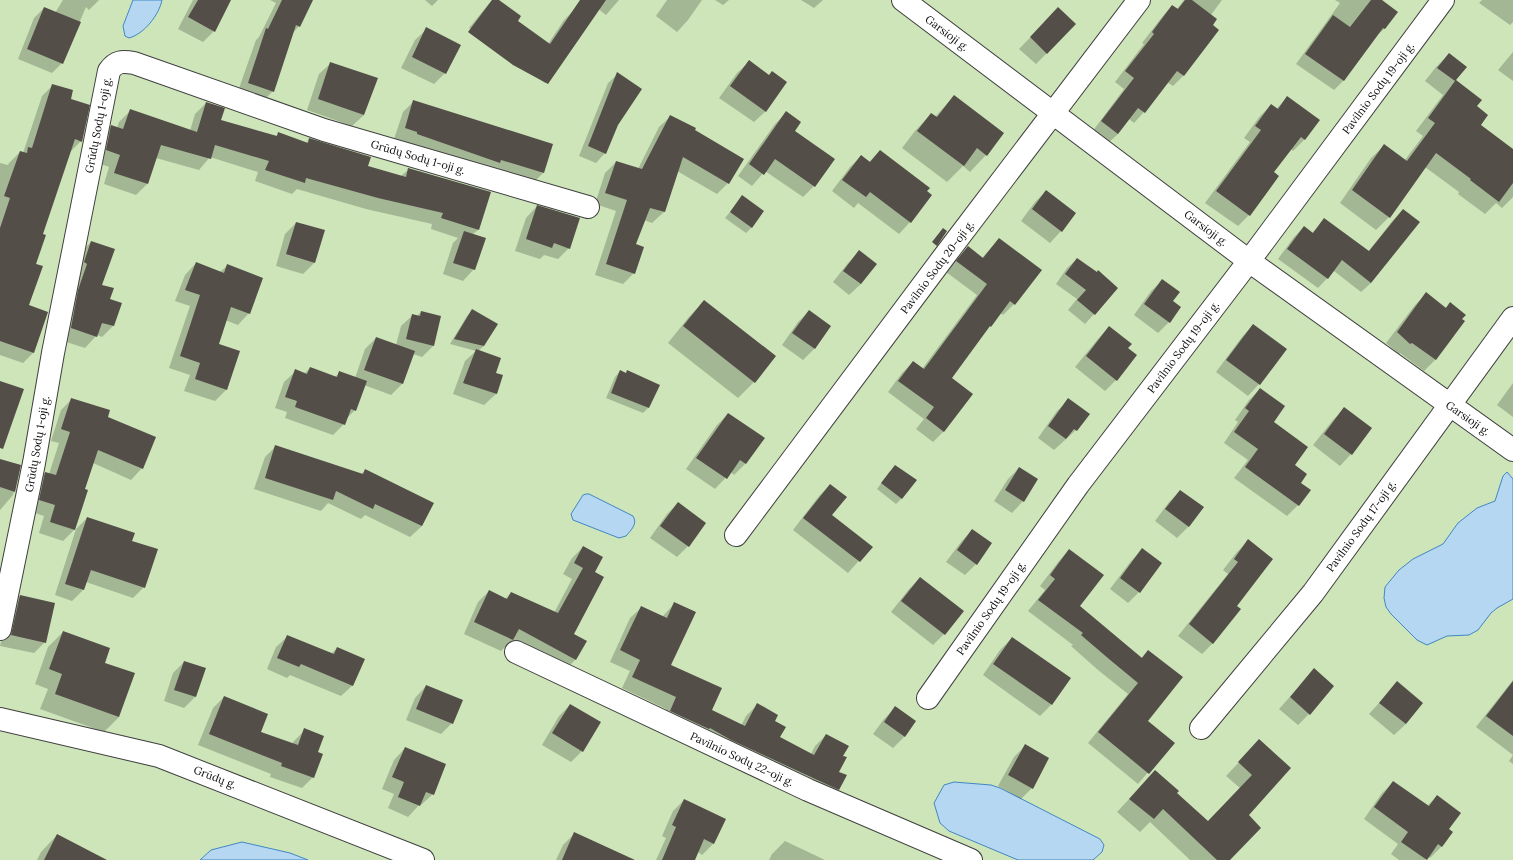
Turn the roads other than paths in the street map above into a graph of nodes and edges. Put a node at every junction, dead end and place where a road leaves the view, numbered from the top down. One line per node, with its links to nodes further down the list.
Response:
1 (903, 0): 4 (street, Garsioji g.)
2 (1139, 0): 4 (street, Pavilnio Sodų 20-oji g.)
3 (1443, 0): 6 (street, Pavilnio Sodų 19-oji g.)
4 (1054, 113): 6 (street, Garsioji g.); 10 (street, Pavilnio Sodų 20-oji g.)
5 (588, 207): 11 (street, Grūdų Sodų 1-oji g.)
6 (1249, 261): 8 (street, Garsioji g.); 13 (street, Pavilnio Sodų 19-oji g.)
7 (1513, 318): 8 (street, Pavilnio Sodų 17-oji g.)
8 (1449, 405): 9 (street, Garsioji g.); 15 (street, Pavilnio Sodų 17-oji g.)
9 (1513, 450)
10 (736, 535)
11 (0, 629)
12 (516, 652): 17 (street, Pavilnio Sodų 22-oji g.)
13 (928, 698)
14 (0, 718): 16 (street, Grūdų g.)
15 (1202, 728)
16 (423, 860)
17 (971, 860)

